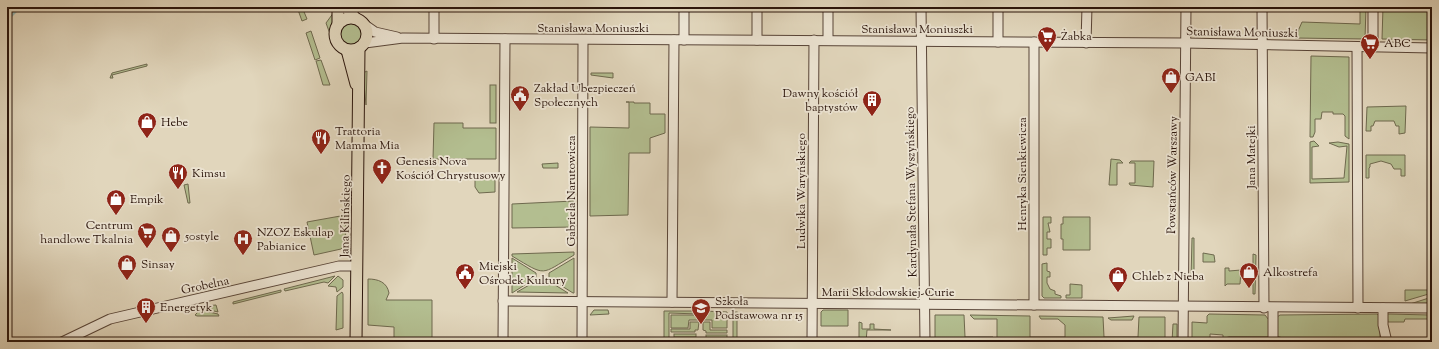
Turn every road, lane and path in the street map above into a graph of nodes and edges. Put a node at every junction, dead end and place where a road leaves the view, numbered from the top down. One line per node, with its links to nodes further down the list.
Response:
1 (338, 7): 14 (main road)
2 (346, 7): 13 (main road)
3 (434, 7): 17 (street)
4 (684, 7): 20 (street)
5 (757, 7): 21 (street)
6 (828, 7): 23 (street)
7 (921, 7): 24 (street, Kardynała Stefana Wyszyńskiego)
8 (998, 7): 25 (street)
9 (1087, 7): 27 (street)
10 (1186, 7): 28 (street, Powstańców Warszawy)
11 (1262, 7): 29 (street, Jana Matejki)
12 (1373, 7): 32 (street)
13 (355, 18): 14 (main road); 15 (main road)
14 (338, 23): 34 (main road)
15 (365, 26): 16 (street, Stanisława Moniuszki); 30 (main road)
16 (403, 38): 17 (street, Stanisława Moniuszki); 30 (street, Stanisława Moniuszki)
17 (434, 39): 18 (street, Stanisława Moniuszki)
18 (505, 39): 19 (street, Stanisława Moniuszki); 37 (street)
19 (584, 40): 20 (street, Stanisława Moniuszki); 38 (street, Gabriela Narutowicza)
20 (679, 40): 21 (street, Stanisława Moniuszki); 39 (street)
21 (757, 40): 22 (street, Stanisława Moniuszki)
22 (814, 40): 23 (street, Stanisława Moniuszki); 40 (street, Ludwika Waryńskiego)
23 (828, 40): 24 (street, Stanisława Moniuszki)
24 (921, 41): 25 (street, Stanisława Moniuszki); 41 (street, Kardynała Stefana Wyszyńskiego)
25 (998, 42): 26 (street, Stanisława Moniuszki)
26 (1034, 42): 27 (street, Stanisława Moniuszki); 42 (street, Henryka Sienkiewicza)
27 (1086, 42): 28 (street, Stanisława Moniuszki)
28 (1185, 43): 29 (street, Stanisława Moniuszki); 43 (street, Powstańców Warszawy)
29 (1262, 44): 31 (street, Stanisława Moniuszki); 44 (street, Jana Matejki)
30 (362, 45): 34 (main road); 35 (main road, Jana Kilińskiego)
31 (1358, 47): 32 (street, Stanisława Moniuszki); 45 (street)
32 (1373, 47): 33 (street, Stanisława Moniuszki)
33 (1432, 48)
34 (347, 50): 35 (main road, Jana Kilińskiego)
35 (358, 91): 36 (main road, Jana Kilińskiego)
36 (357, 266): 48 (street, Grobelna); 49 (main road, Jana Kilińskiego)
37 (503, 301): 38 (street, Marii Skłodowskiej-Curie); 50 (street)
38 (582, 302): 39 (street, Marii Skłodowskiej-Curie); 51 (street, Gabriela Narutowicza)
39 (672, 302): 40 (street, Marii Skłodowskiej-Curie)
40 (812, 304): 41 (street, Marii Skłodowskiej-Curie); 52 (street, Ludwika Waryńskiego)
41 (924, 304): 42 (street, Marii Skłodowskiej-Curie); 53 (street, Kardynała Stefana Wyszyńskiego)
42 (1034, 305): 43 (street, Marii Skłodowskiej-Curie)
43 (1183, 308): 44 (street, Marii Skłodowskiej-Curie); 54 (street, Powstańców Warszawy)
44 (1268, 308): 45 (street, Marii Skłodowskiej-Curie); 56 (street)
45 (1358, 308): 46 (street, Marii Skłodowskiej-Curie)
46 (1383, 308): 47 (street, Marii Skłodowskiej-Curie); 58 (street)
47 (1432, 308)
48 (62, 342)
49 (356, 342)
50 (503, 342)
51 (582, 342)
52 (812, 342)
53 (925, 342)
54 (1183, 342)
55 (1229, 342): 56 (street)
56 (1273, 342): 57 (street)
57 (1279, 342)
58 (1388, 342)

